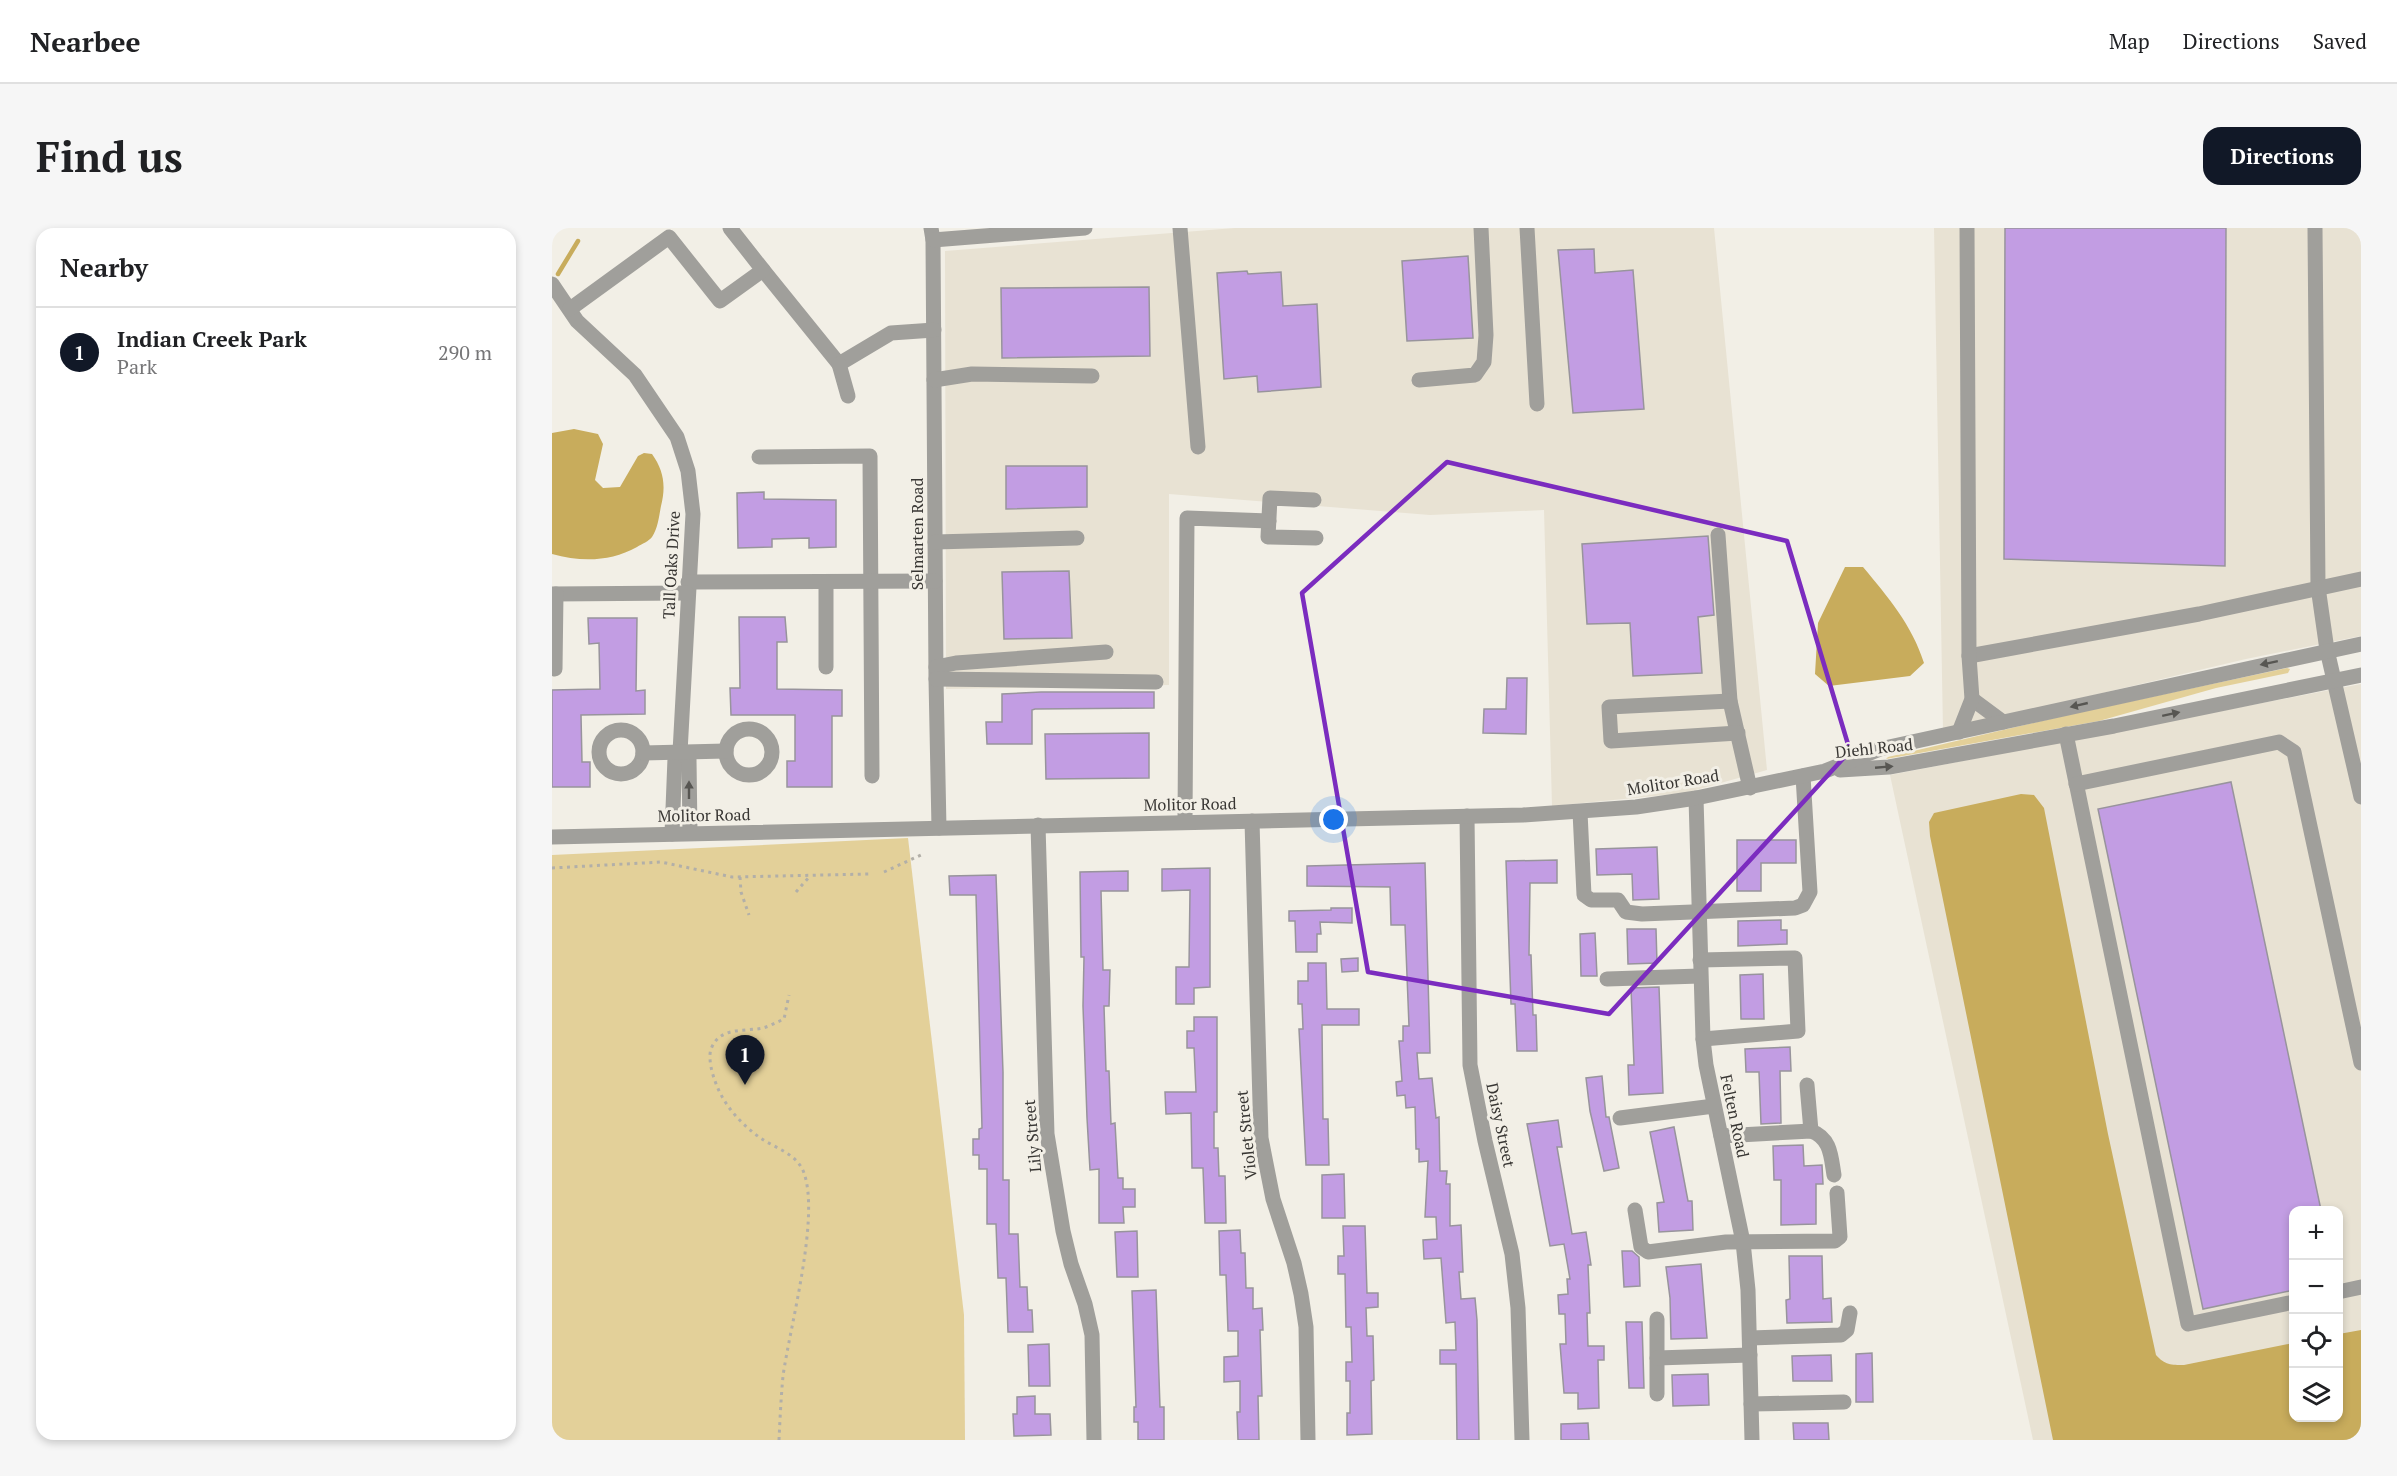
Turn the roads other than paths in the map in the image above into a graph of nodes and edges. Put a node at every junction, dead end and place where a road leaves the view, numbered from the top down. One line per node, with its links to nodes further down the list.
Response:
1 (730, 228): 9 (street)
2 (1085, 228): 8 (street)
3 (1180, 228): 19 (street)
4 (1480, 228): 16 (street)
5 (1527, 228): 18 (street)
6 (1967, 228): 37 (street)
7 (2315, 228): 32 (street)
8 (932, 234): 12 (street, Selmarten Road)
9 (763, 270): 11 (street); 13 (street)
10 (552, 284): 11 (street, Tall Oaks Drive)
11 (570, 309): 31 (street, Tall Oaks Drive)
12 (934, 330): 13 (street); 15 (street, Selmarten Road)
13 (839, 364): 17 (street)
14 (1092, 376): 15 (street)
15 (934, 380): 26 (street, Selmarten Road)
16 (1419, 380)
17 (848, 396)
18 (1537, 404)
19 (1198, 447)
20 (759, 457): 29 (street)
21 (1314, 500): 22 (street)
22 (1269, 521): 25 (street); 63 (street)
23 (1718, 535): 45 (street)
24 (1077, 538): 26 (street)
25 (1316, 538)
26 (935, 542): 28 (street, Selmarten Road)
27 (2361, 579): 32 (street)
28 (935, 581): 29 (street); 40 (street, Selmarten Road)
29 (871, 582): 30 (street); 54 (street)
30 (826, 583): 31 (street); 38 (street)
31 (688, 587): 33 (street); 51 (street, Tall Oaks Drive)
32 (2318, 587): 35 (street); 37 (street)
33 (554, 594): 39 (street)
34 (2361, 644): 35 (street, Diehl Road)
35 (2327, 651): 42 (street); 46 (street, Diehl Road, one-way to 46)
36 (1106, 652): 40 (street)
37 (1969, 656): 44 (street)
38 (826, 667)
39 (555, 669)
40 (936, 673): 43 (street); 65 (street, Selmarten Road)
41 (2361, 675): 42 (street, Diehl Road)
42 (2334, 681): 49 (street, Diehl Road, one-way to 42); 58 (street)
43 (1156, 682)
44 (1972, 699): 46 (street); 47 (street)
45 (1730, 701): 48 (street); 48 (street)
46 (2002, 722): 47 (street, Diehl Road)
47 (1959, 732): 53 (street, Diehl Road)
48 (1738, 733): 57 (street)
49 (2066, 734): 53 (street, Diehl Road, one-way to 49); 56 (street)
50 (726, 751): 51 (street)
51 (680, 752): 52 (street); 66 (street, Tall Oaks Drive, one-way to 51); 67 (street, Tall Oaks Drive)
52 (643, 753)
53 (1825, 771): 55 (street, Molitor Road)
54 (872, 776)
55 (1803, 776): 57 (street, Molitor Road); 69 (street)
56 (2076, 784): 73 (street); 85 (street)
57 (1750, 788): 59 (street, Molitor Road)
58 (2361, 797)
59 (1696, 798): 60 (street, Molitor Road); 69 (street, Felten Road)
60 (1580, 812): 61 (street, Molitor Road); 69 (street)
61 (1467, 816): 62 (street, Molitor Road); 96 (street, Daisy Street)
62 (1252, 821): 63 (street, Molitor Road); 95 (street, Violet Street)
63 (1185, 822): 64 (street, Molitor Road)
64 (1038, 825): 65 (street, Molitor Road); 94 (street, Lily Street)
65 (939, 828): 66 (street, Molitor Road)
66 (690, 833): 67 (street, Molitor Road)
67 (672, 834): 68 (street, Molitor Road)
68 (552, 837)
69 (1699, 912): 70 (street, Felten Road)
70 (1700, 968): 71 (street); 72 (street, Felten Road); 72 (street)
71 (1607, 979)
72 (1703, 1039): 75 (street, Felten Road)
73 (2361, 1063)
74 (1808, 1085): 77 (street)
75 (1714, 1106): 76 (street); 78 (street, Felten Road)
76 (1620, 1118)
77 (1811, 1131): 78 (street); 79 (street)
78 (1721, 1136): 82 (street, Felten Road)
79 (1834, 1175)
80 (1837, 1193): 82 (street)
81 (1635, 1210): 82 (street)
82 (1743, 1242): 88 (street, Felten Road)
83 (2361, 1287): 84 (street)
84 (2343, 1291)
85 (2289, 1303)
86 (1850, 1313): 88 (street)
87 (1657, 1319): 90 (street)
88 (1750, 1338): 89 (street, Felten Road)
89 (1750, 1355): 90 (street); 93 (street, Felten Road)
90 (1657, 1358): 91 (street)
91 (1657, 1394)
92 (1844, 1402): 93 (street)
93 (1751, 1404): 97 (street, Felten Road)
94 (1094, 1440)
95 (1308, 1440)
96 (1522, 1440)
97 (1752, 1440)

